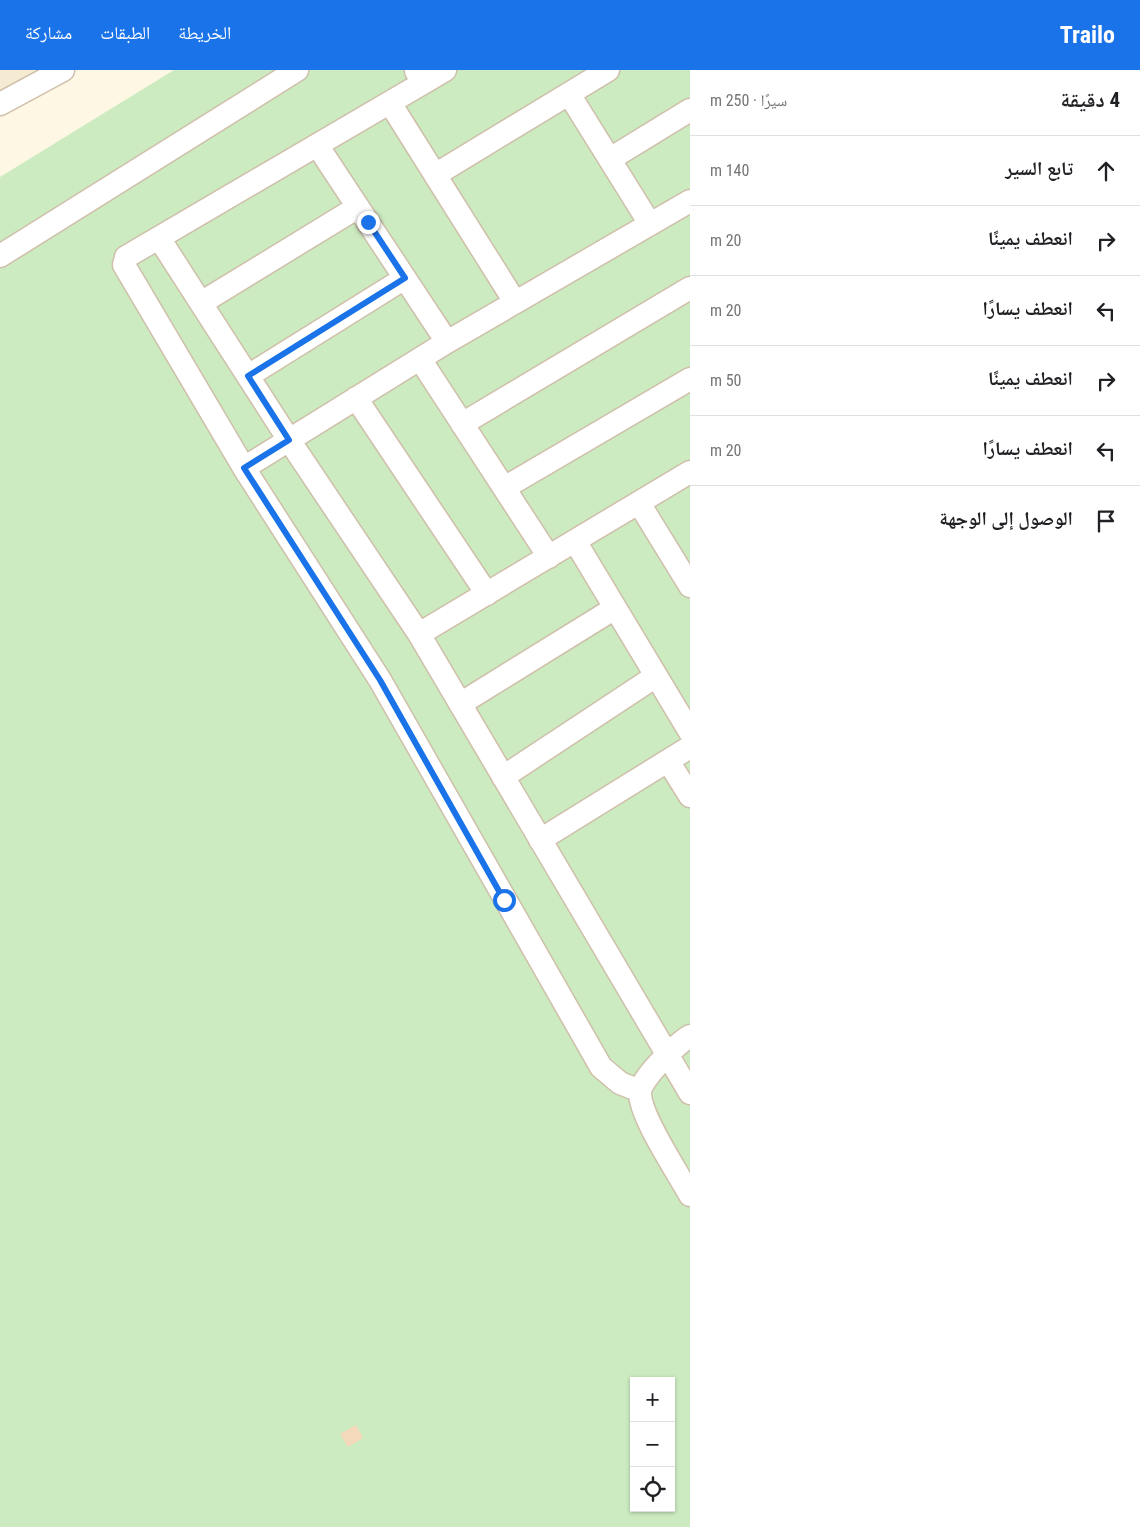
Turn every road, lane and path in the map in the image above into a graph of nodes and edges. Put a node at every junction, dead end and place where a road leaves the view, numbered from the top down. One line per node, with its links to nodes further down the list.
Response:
1 (63, 70): 8 (street)
2 (297, 70): 17 (street)
3 (445, 70): 5 (street)
4 (608, 70): 6 (street)
5 (419, 77): 7 (street)
6 (569, 94): 11 (street); 12 (street)
7 (390, 102): 10 (street); 12 (street)
8 (0, 104)
9 (690, 110): 11 (street)
10 (318, 145): 14 (street); 16 (street)
11 (610, 159): 15 (street)
12 (435, 175): 20 (street)
13 (690, 201): 15 (street)
14 (358, 208): 18 (street); 21 (street)
15 (650, 224): 20 (street)
16 (159, 238): 21 (street); 29 (street)
17 (0, 256)
18 (405, 278): 22 (street); 24 (street)
19 (690, 288): 27 (street)
20 (515, 302): 22 (street)
21 (200, 303): 24 (street)
22 (447, 342): 23 (street)
23 (420, 359): 26 (street); 27 (street)
24 (248, 376): 28 (street)
25 (690, 379): 31 (street)
26 (356, 398): 28 (street); 36 (street)
27 (462, 424): 31 (street)
28 (289, 440): 29 (street); 38 (street)
29 (244, 468): 49 (street)
30 (690, 472): 32 (street)
31 (504, 488): 34 (street)
32 (639, 503): 33 (street); 35 (street)
33 (575, 542): 34 (street); 37 (street)
34 (549, 557): 36 (street)
35 (690, 586)
36 (487, 594): 38 (street)
37 (615, 608): 39 (street); 40 (street)
38 (419, 634): 40 (street)
39 (656, 676): 41 (street); 44 (street)
40 (460, 704): 44 (street)
41 (690, 732)
42 (690, 747): 43 (street)
43 (668, 761): 45 (street); 46 (street)
44 (503, 777): 46 (street)
45 (690, 796)
46 (540, 840): 48 (street)
47 (690, 1036): 48 (street)
48 (668, 1055): 49 (street); 50 (street)
49 (640, 1091): 51 (street)
50 (690, 1093)
51 (690, 1195)

